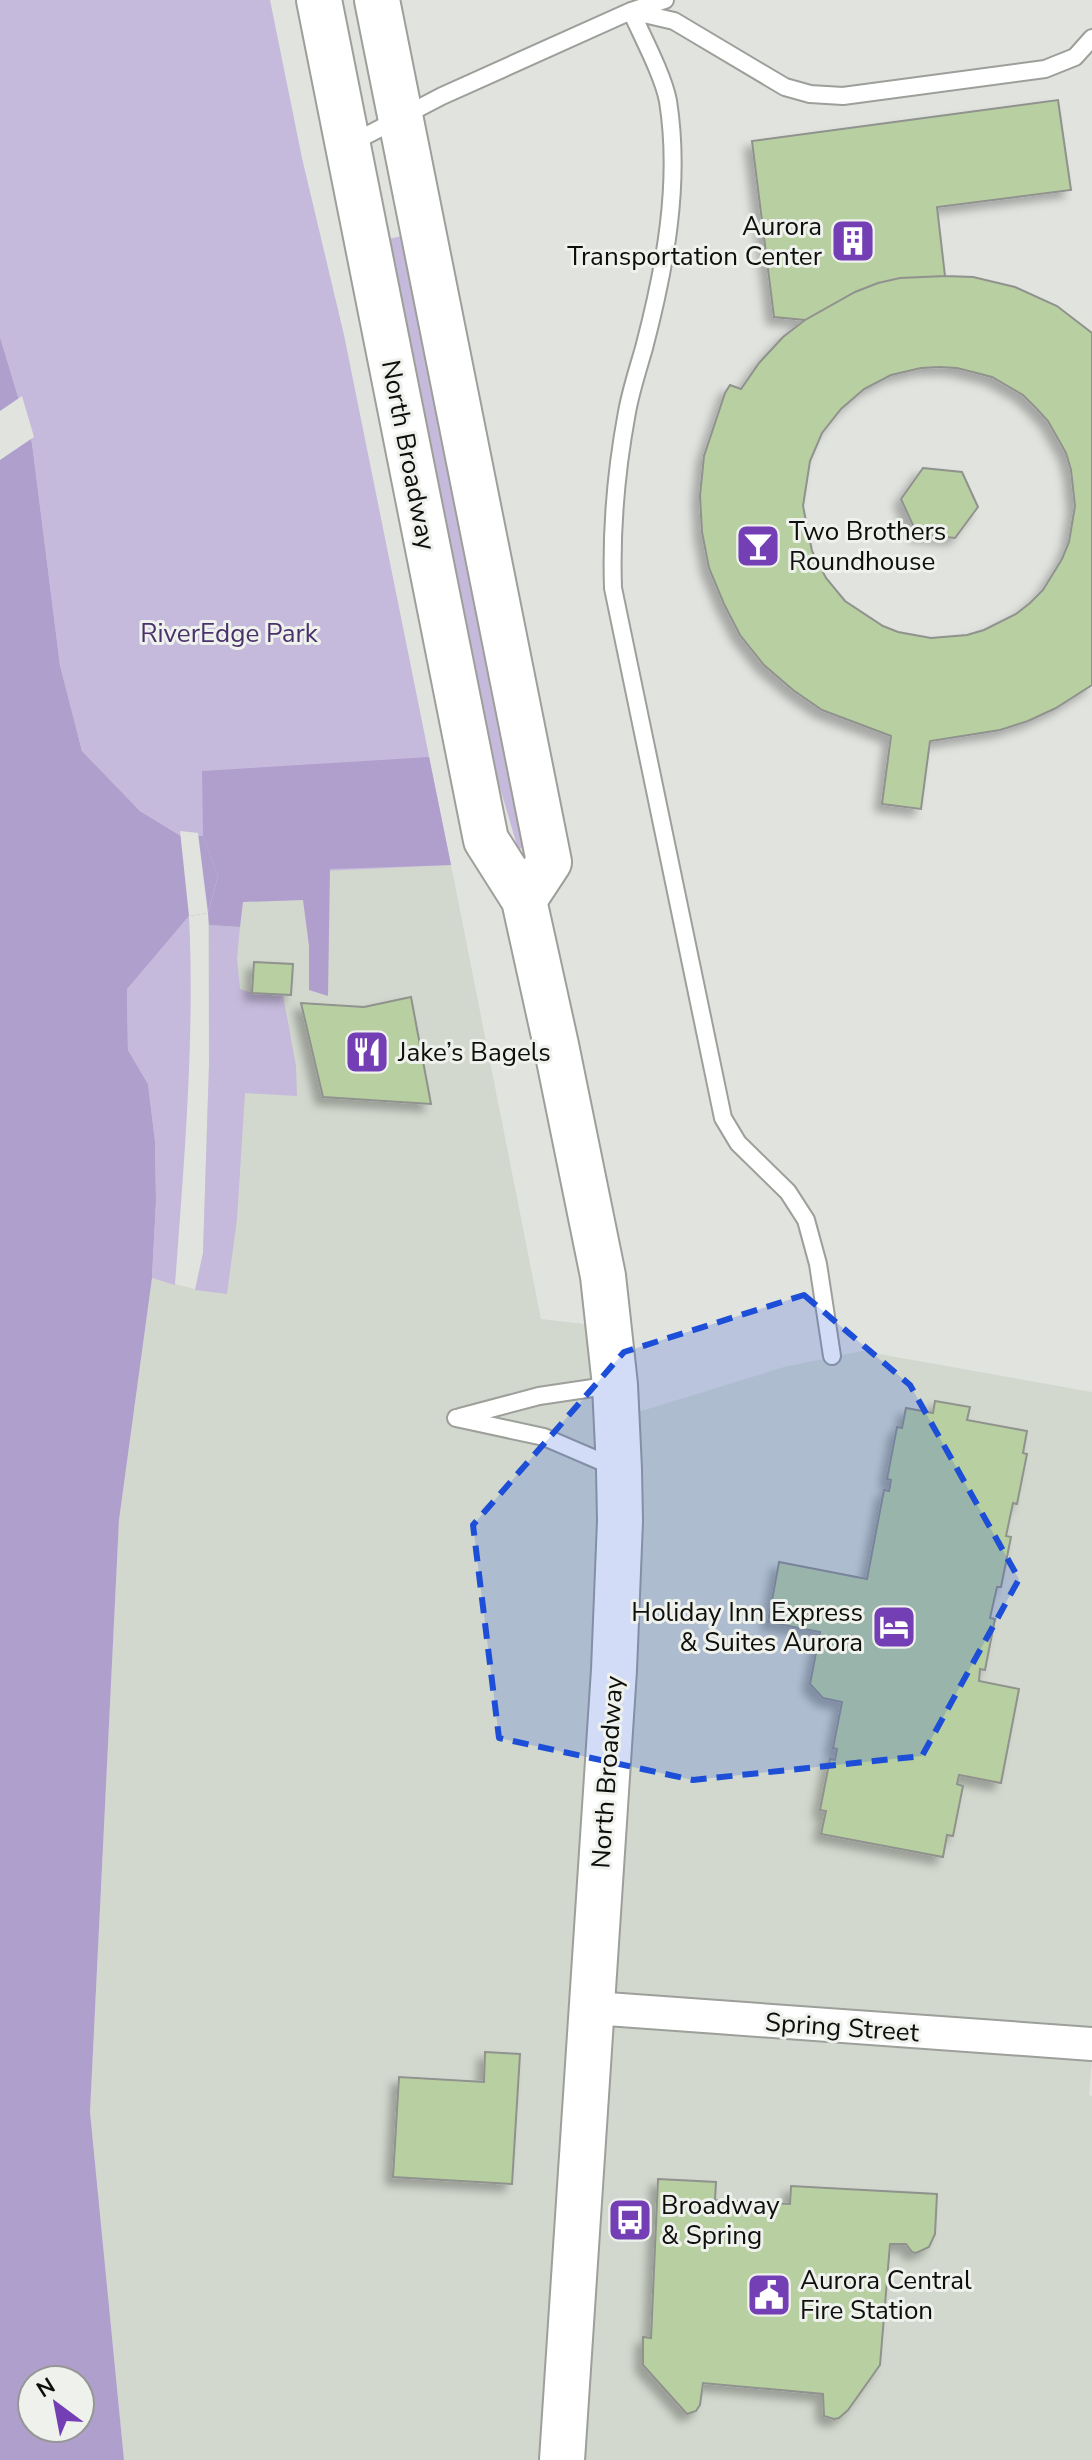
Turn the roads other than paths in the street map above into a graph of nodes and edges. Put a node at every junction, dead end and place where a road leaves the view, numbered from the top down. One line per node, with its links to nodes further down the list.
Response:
1 (319, 0): 7 (main road, North Broadway)
2 (377, 0): 6 (main road)
3 (665, 0): 4 (lane)
4 (631, 11): 5 (lane); 6 (lane); 9 (lane)
5 (1092, 38)
6 (400, 117): 7 (lane); 8 (main road)
7 (348, 145): 8 (main road, North Broadway)
8 (524, 900): 10 (main road, North Broadway)
9 (832, 1356)
10 (615, 1385): 11 (main road, North Broadway); 11 (lane)
11 (619, 1469): 12 (main road, North Broadway)
12 (593, 2008): 13 (street, Spring Street); 14 (main road, North Broadway)
13 (1092, 2044)
14 (562, 2460)

